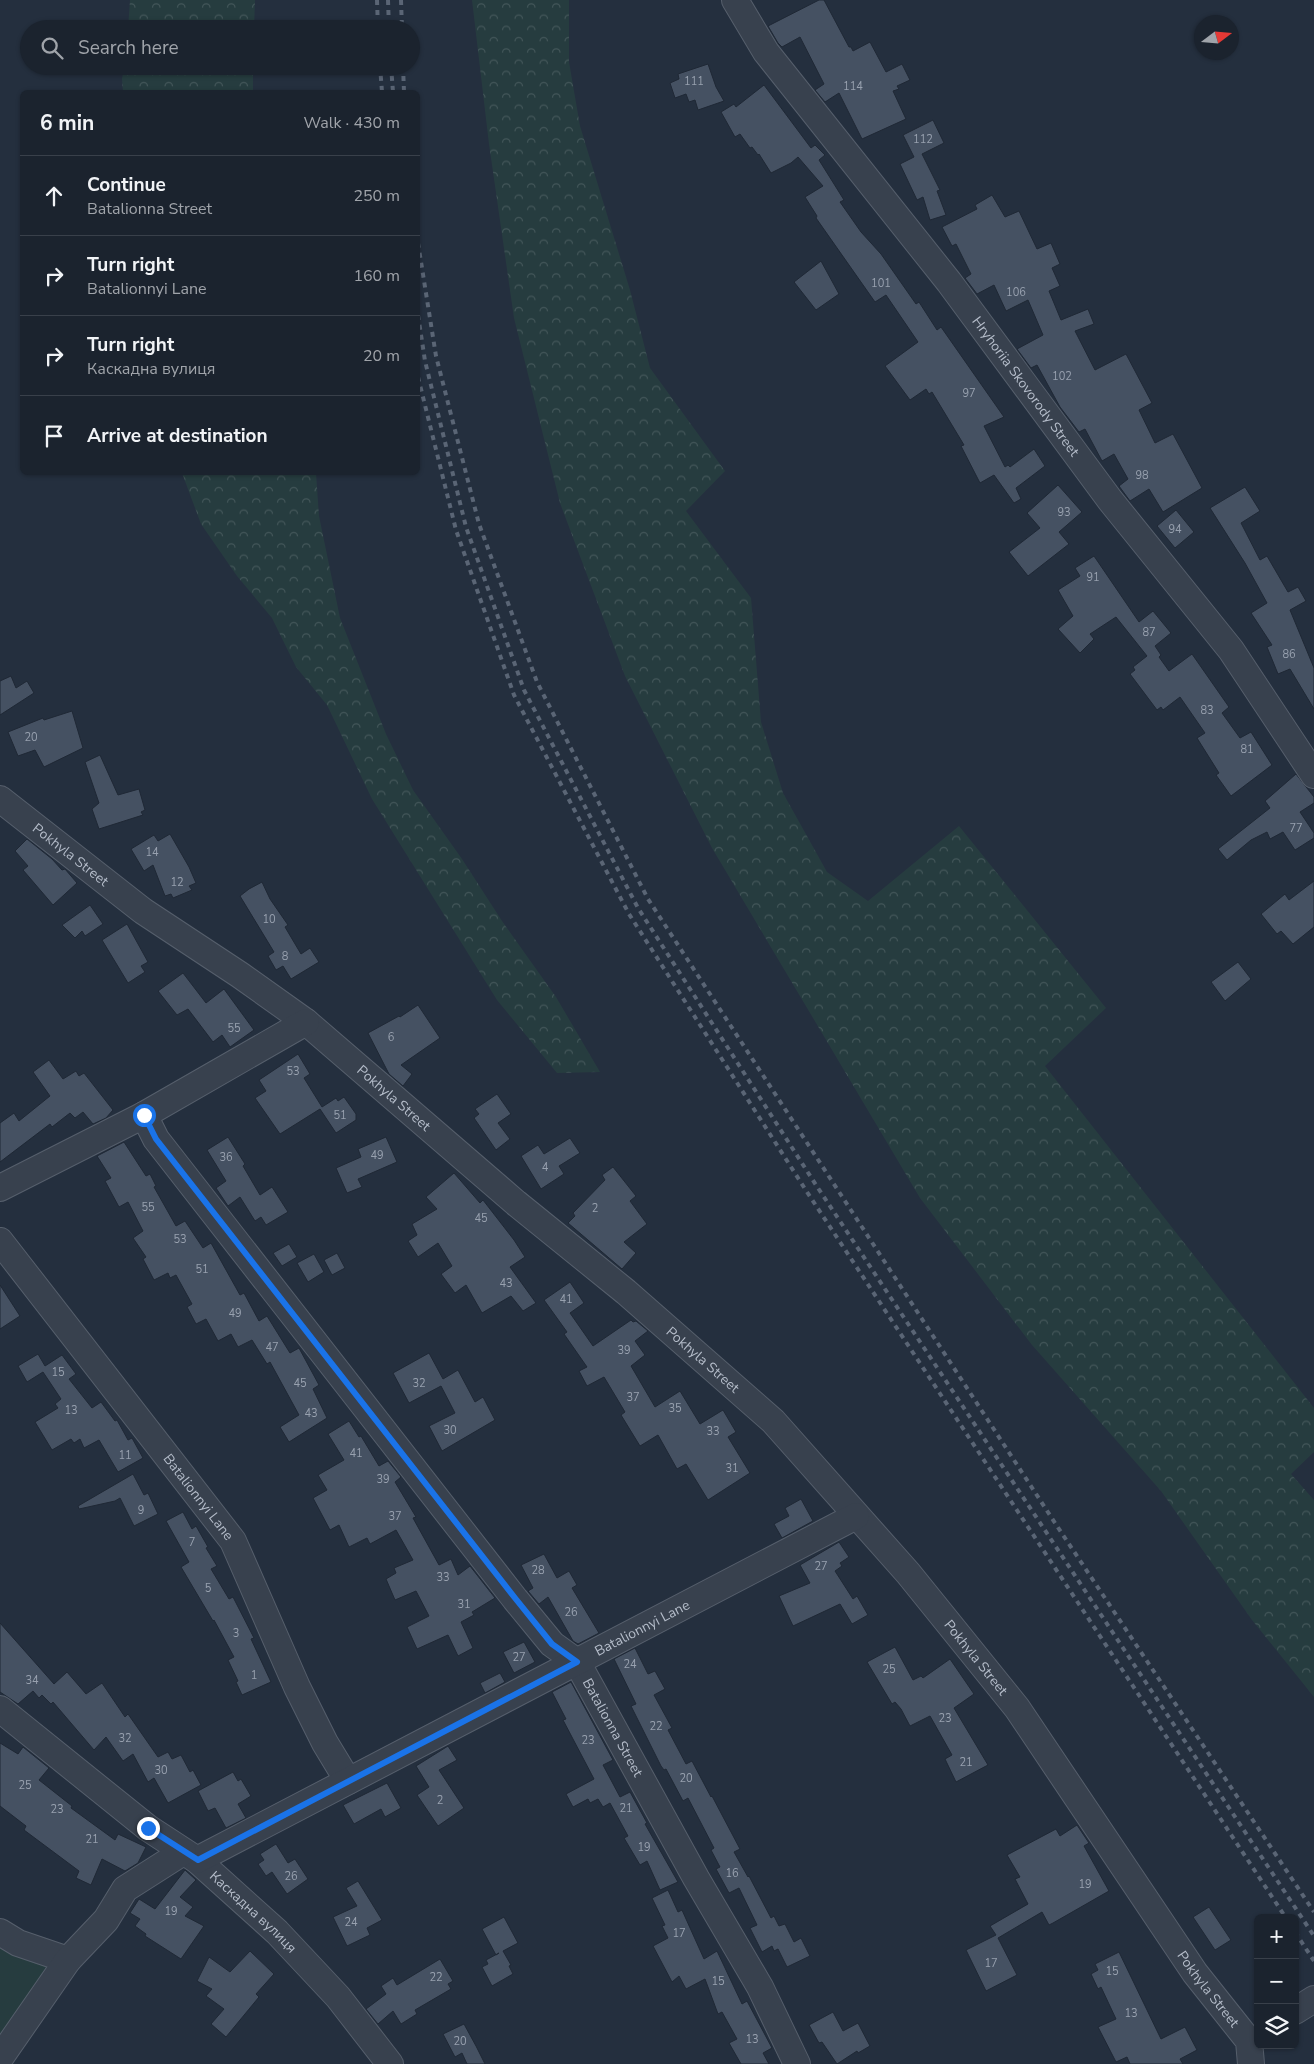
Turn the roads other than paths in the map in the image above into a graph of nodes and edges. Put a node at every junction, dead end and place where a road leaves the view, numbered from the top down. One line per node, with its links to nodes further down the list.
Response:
1 (735, 0): 2 (street, Hryhoriia Skovorody Street)
2 (1314, 775)
3 (0, 799): 4 (street, Pokhyla Street)
4 (306, 1022): 5 (street); 8 (street, Pokhyla Street)
5 (144, 1115): 6 (street); 9 (street, Batalionna Street)
6 (0, 1188)
7 (0, 1241): 11 (street, Batalionnyi Lane)
8 (856, 1516): 9 (street, Batalionnyi Lane); 17 (street, Pokhyla Street)
9 (577, 1662): 11 (street, Batalionnyi Lane); 20 (street, Batalionna Street)
10 (0, 1709): 12 (street, Каскадна вулиця)
11 (348, 1781): 12 (street, Batalionnyi Lane)
12 (190, 1856): 14 (street, Batalionnyi Lane); 19 (street, Каскадна вулиця)
13 (0, 1932): 14 (street)
14 (68, 1960): 18 (street, Batalionnyi Lane)
15 (1314, 1999): 16 (street)
16 (1299, 2008)
17 (1253, 2047)
18 (0, 2058)
19 (390, 2064)
20 (797, 2064)

